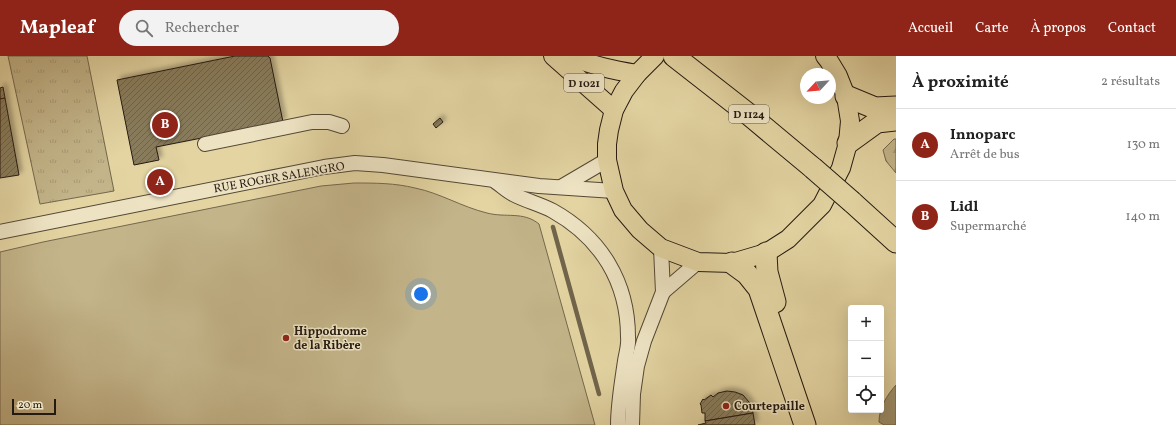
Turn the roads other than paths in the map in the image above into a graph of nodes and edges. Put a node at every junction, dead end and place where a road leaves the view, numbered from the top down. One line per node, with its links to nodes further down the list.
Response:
1 (553, 56): 9 (main road, D 1021)
2 (571, 56): 6 (main road, D 1021)
3 (656, 56): 6 (main road)
4 (828, 58): 7 (main road)
5 (678, 59): 19 (highway, D 1124, bridge)
6 (637, 74): 9 (main road)
7 (846, 96): 8 (highway); 12 (main road)
8 (896, 107)
9 (614, 110): 14 (main road)
10 (896, 120): 12 (highway)
11 (342, 126): 13 (street)
12 (848, 143): 21 (main road)
13 (205, 144)
14 (607, 160): 16 (street); 17 (main road)
15 (494, 180): 16 (street, RUE ROGER SALENGRO); 18 (street, RUE ROGER SALENGRO); 25 (street)
16 (561, 187): 17 (street, RUE ROGER SALENGRO)
17 (614, 191): 20 (main road)
18 (0, 232)
19 (896, 242)
20 (661, 248): 22 (main road); 24 (street)
21 (766, 253): 23 (main road); 28 (highway)
22 (698, 262): 23 (main road); 24 (street)
23 (732, 263): 27 (highway)
24 (663, 292): 26 (street)
25 (618, 425)
26 (632, 425)
27 (805, 425)
28 (820, 425)

